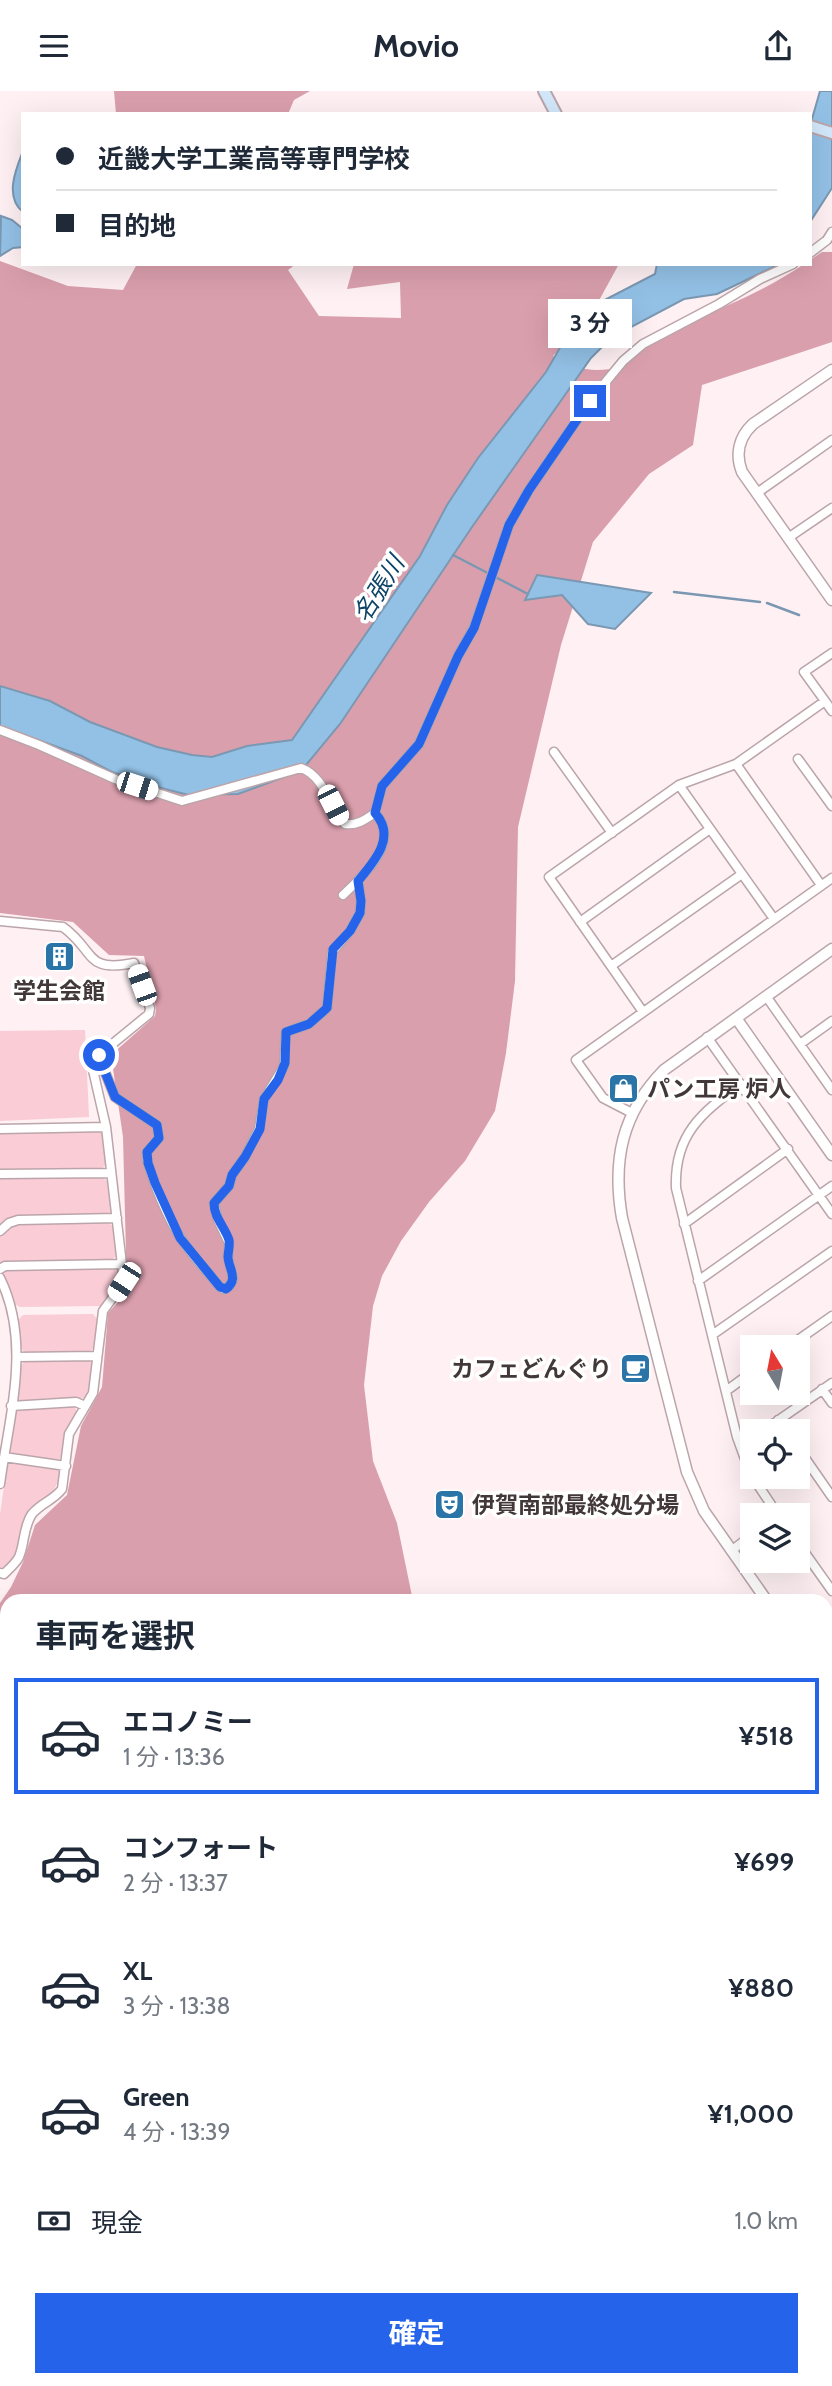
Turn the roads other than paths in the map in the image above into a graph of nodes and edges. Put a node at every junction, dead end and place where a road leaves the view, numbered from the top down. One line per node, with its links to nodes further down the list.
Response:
1 (544, 91): 2 (main road)
2 (555, 112)
3 (812, 127): 4 (main road)
4 (832, 133)
5 (832, 232): 6 (street)
6 (812, 251)
7 (789, 266): 23 (street)
8 (832, 370): 10 (street)
9 (832, 440): 10 (street)
10 (757, 493): 12 (street)
11 (832, 508): 12 (street)
12 (788, 538): 13 (street)
13 (832, 600)
14 (832, 653): 15 (street)
15 (825, 701): 16 (street); 20 (street)
16 (832, 711)
17 (0, 730): 23 (street)
18 (554, 752): 25 (street)
19 (798, 759): 22 (street)
20 (736, 764): 21 (street); 29 (street)
21 (679, 785): 24 (street); 25 (street)
22 (832, 806)
23 (375, 813): 28 (street)
24 (710, 829): 26 (street); 33 (street)
25 (612, 833): 33 (street)
26 (742, 874): 31 (street); 35 (street)
27 (832, 878): 29 (street)
28 (358, 881): 30 (street); 42 (street)
29 (821, 885): 31 (street)
30 (343, 895)
31 (774, 919): 37 (street)
32 (0, 921): 42 (street)
33 (580, 922): 35 (street)
34 (832, 949): 36 (street)
35 (611, 966): 37 (street)
36 (766, 996): 38 (street); 41 (street)
37 (643, 1012): 45 (street)
38 (736, 1017): 40 (street); 49 (street)
39 (832, 1021): 41 (street)
40 (707, 1037): 43 (street); 45 (street)
41 (800, 1044): 44 (street)
42 (94, 1062): 46 (street)
43 (741, 1084): 48 (street); 56 (street)
44 (832, 1090)
45 (632, 1113): 83 (street)
46 (106, 1128): 47 (street); 50 (street)
47 (0, 1129)
48 (788, 1149): 53 (street); 56 (street)
49 (832, 1155)
50 (111, 1173): 51 (street); 55 (street)
51 (0, 1174)
52 (832, 1186): 53 (street)
53 (819, 1195): 54 (street); 62 (street)
54 (832, 1214)
55 (117, 1218): 57 (street); 59 (street)
56 (684, 1224): 62 (street)
57 (0, 1231)
58 (832, 1251): 64 (street)
59 (122, 1264): 60 (street); 66 (street)
60 (0, 1269)
61 (0, 1278): 67 (street)
62 (698, 1281): 64 (street)
63 (832, 1316): 65 (street)
64 (712, 1335): 71 (street)
65 (805, 1335)
66 (97, 1356): 67 (street); 74 (street)
67 (18, 1357): 73 (street)
68 (740, 1381): 71 (street)
69 (832, 1383): 70 (street)
70 (822, 1389): 72 (street); 75 (street)
71 (726, 1391): 76 (street)
72 (832, 1403)
73 (11, 1406): 74 (street); 77 (street)
74 (85, 1406): 79 (street)
75 (779, 1419)
76 (740, 1443)
77 (4, 1457): 79 (street); 80 (street)
78 (810, 1465): 81 (street)
79 (66, 1466): 85 (street)
80 (0, 1484)
81 (832, 1497)
82 (740, 1544): 83 (street)
83 (731, 1551): 88 (street)
84 (810, 1557): 86 (street)
85 (0, 1573)
86 (828, 1579): 87 (street)
87 (832, 1591)
88 (759, 1594)

